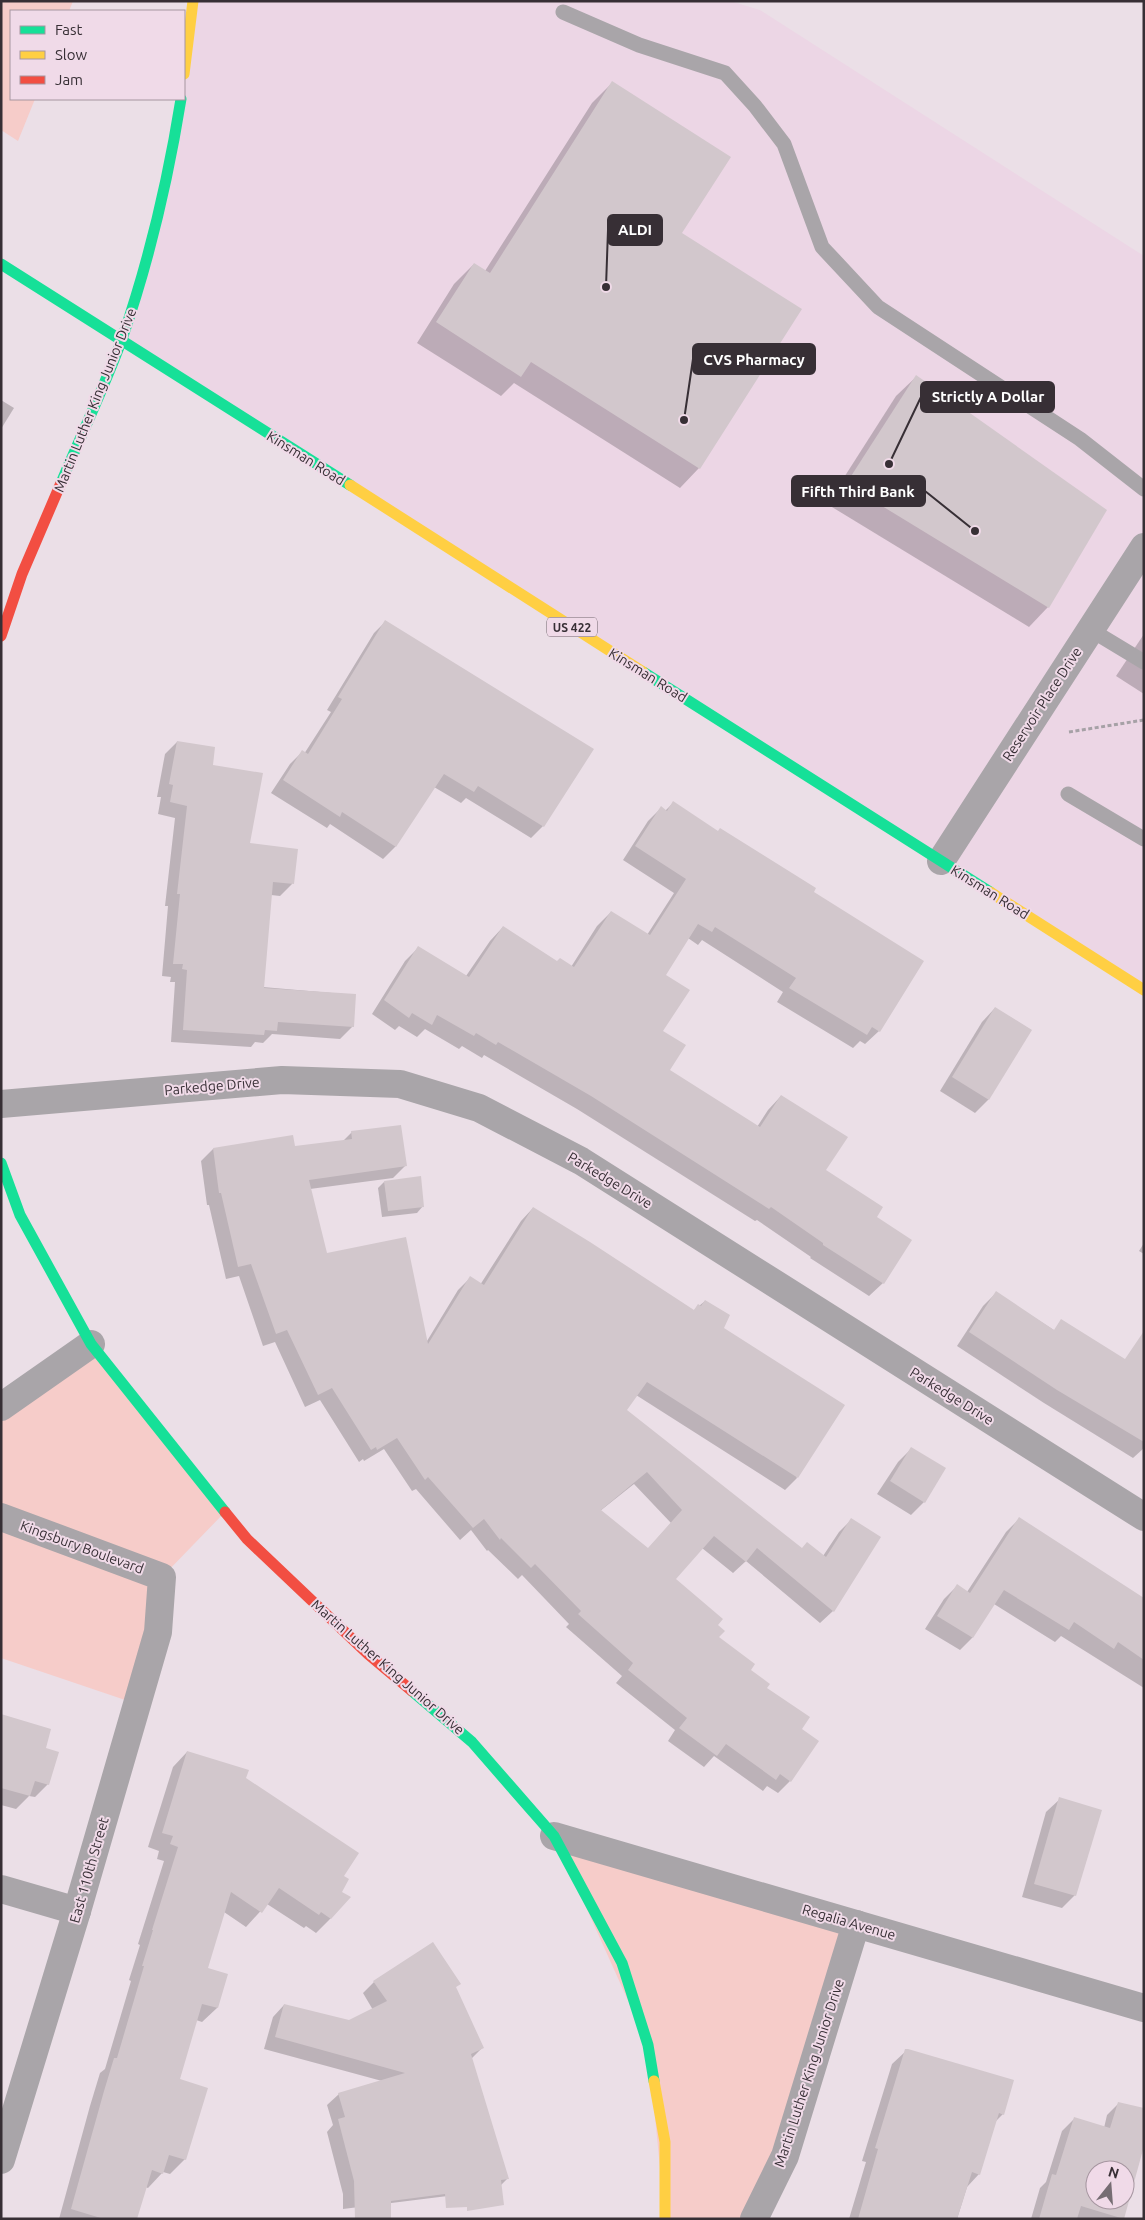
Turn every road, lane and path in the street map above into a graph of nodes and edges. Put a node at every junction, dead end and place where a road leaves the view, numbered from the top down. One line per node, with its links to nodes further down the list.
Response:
1 (193, 1): 3 (street)
2 (563, 12): 7 (lane)
3 (185, 66)
4 (181, 100): 6 (street, Martin Luther King Junior Drive)
5 (1, 264): 6 (street, Kinsman Road / US 422)
6 (121, 341): 10 (street, Martin Luther King Junior Drive); 16 (street, Kinsman Road / US 422)
7 (1144, 488)
8 (1144, 548): 9 (street, Reservoir Place Drive)
9 (1091, 630): 11 (lane); 16 (street, Reservoir Place Drive)
10 (1, 636)
11 (1144, 662)
12 (1144, 720): 13 (path)
13 (1069, 732)
14 (1068, 794): 15 (lane)
15 (1144, 839)
16 (941, 861): 17 (street, Kinsman Road / US 422)
17 (1144, 990)
18 (1, 1104): 23 (street, Parkedge Drive)
19 (1, 1163): 20 (street, Martin Luther King Junior Drive)
20 (90, 1344): 21 (street); 25 (street, Martin Luther King Junior Drive)
21 (1, 1407)
22 (1, 1517): 24 (street, Kingsbury Boulevard)
23 (1144, 1517)
24 (162, 1577): 27 (street, East 110th Street)
25 (554, 1836): 28 (street, Regalia Avenue); 31 (street, Martin Luther King Junior Drive)
26 (1, 1890): 27 (street)
27 (77, 1912): 30 (street, East 110th Street)
28 (856, 1924): 29 (street, Regalia Avenue); 32 (street, Martin Luther King Junior Drive)
29 (1144, 2008)
30 (1, 2160)
31 (665, 2219)
32 (754, 2219)

